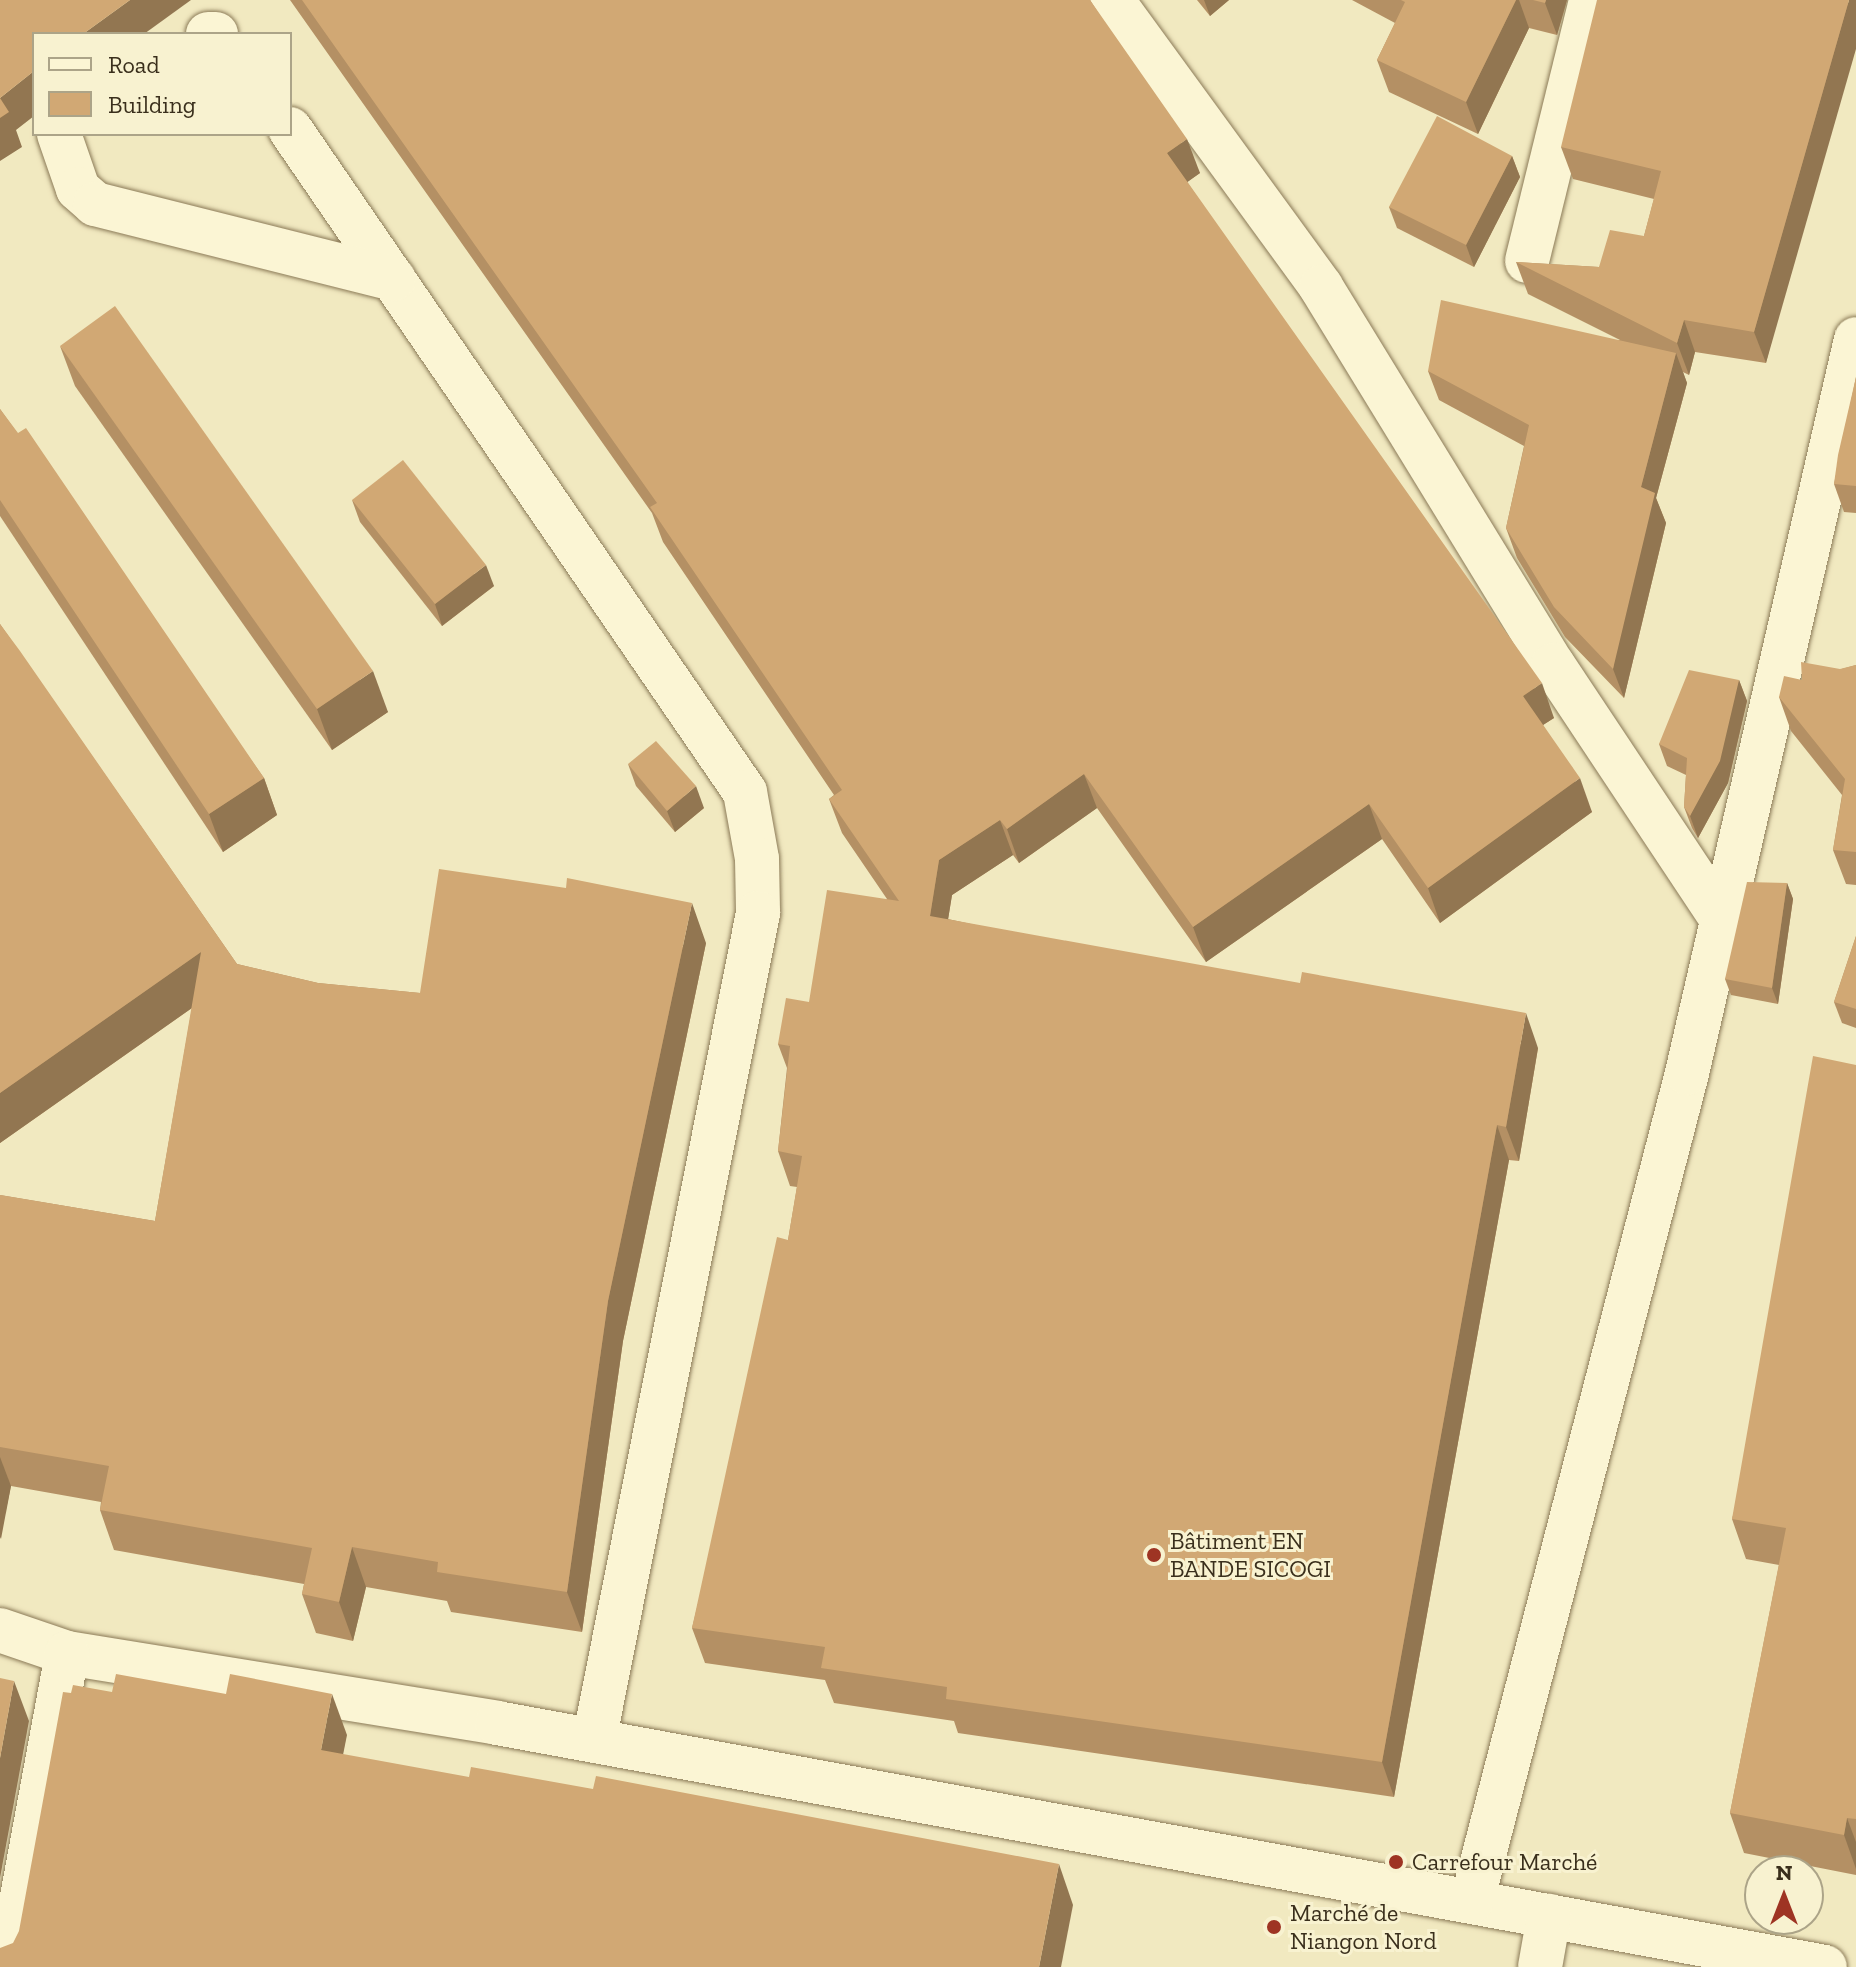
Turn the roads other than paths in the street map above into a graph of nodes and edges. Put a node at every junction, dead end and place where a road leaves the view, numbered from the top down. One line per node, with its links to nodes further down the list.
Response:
1 (1112, 0): 10 (street)
2 (1591, 0): 5 (street)
3 (292, 132): 6 (street)
4 (60, 136): 6 (street)
5 (1527, 261)
6 (394, 279): 13 (street)
7 (1856, 339): 8 (street)
8 (1779, 665): 9 (street); 10 (street)
9 (1825, 674)
10 (1718, 913): 14 (street)
11 (0, 1630): 12 (street)
12 (67, 1653): 13 (street); 16 (street)
13 (594, 1741): 14 (street)
14 (1472, 1901): 15 (street)
15 (1549, 1916): 17 (street); 18 (street)
16 (9, 1967)
17 (1540, 1967)
18 (1825, 1967)

